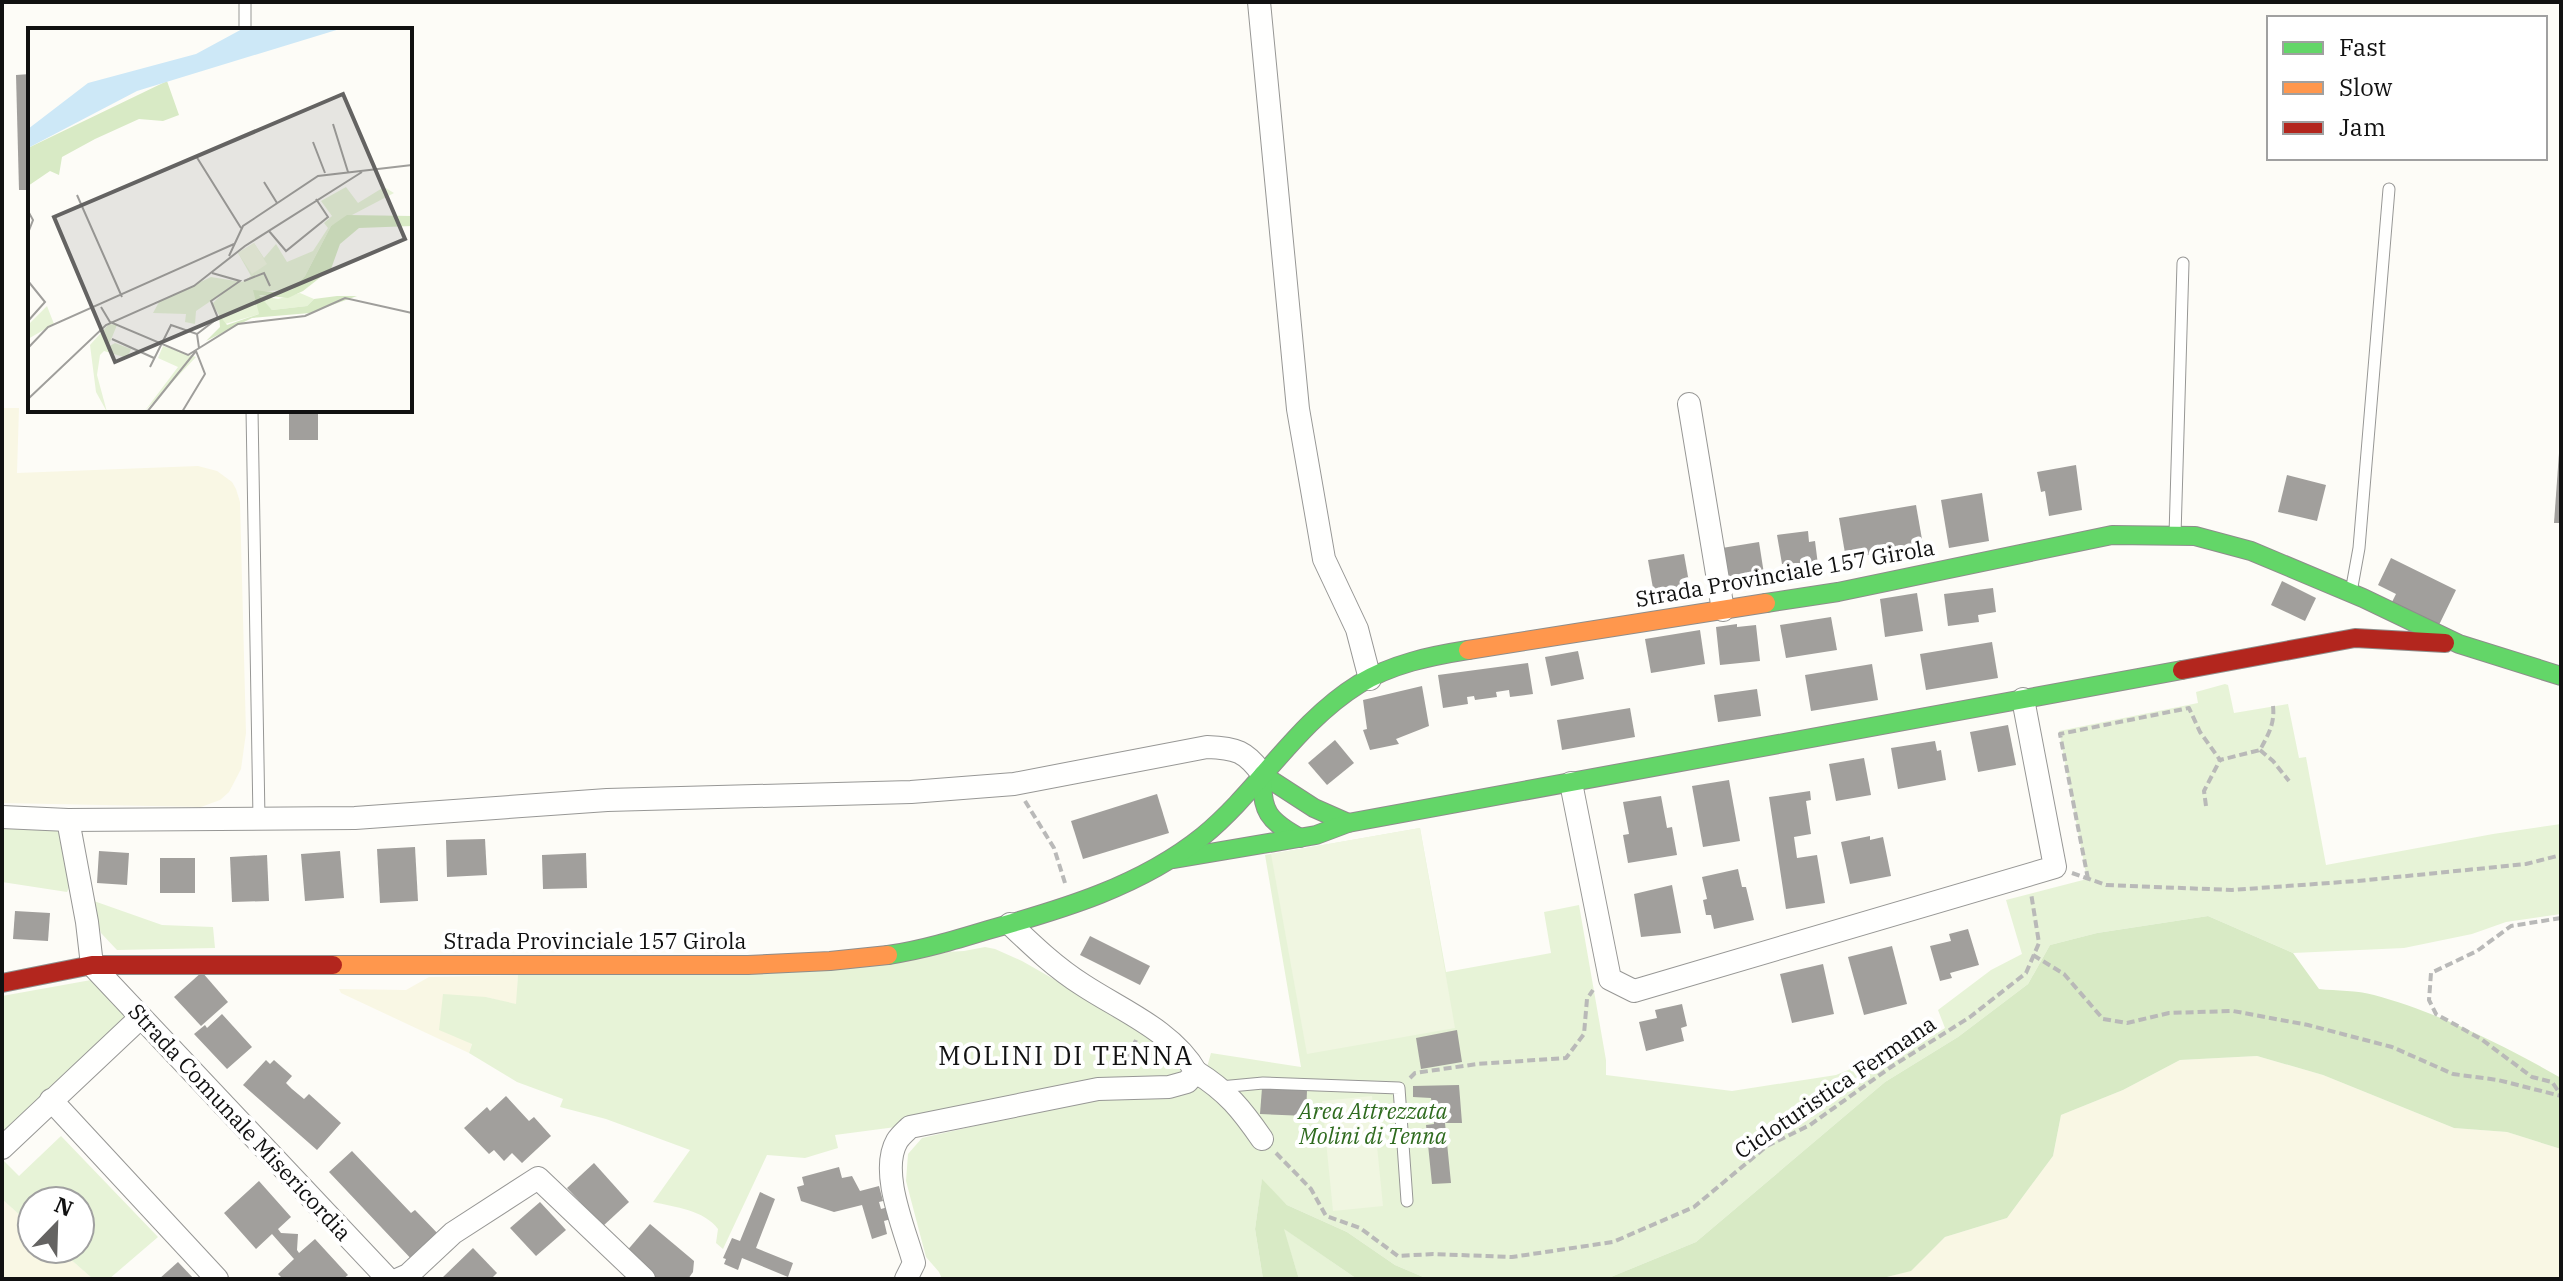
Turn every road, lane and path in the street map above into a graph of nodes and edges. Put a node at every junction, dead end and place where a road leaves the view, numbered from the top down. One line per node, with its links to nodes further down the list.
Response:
1 (245, 2): 3 (lane)
2 (1259, 2): 15 (street)
3 (245, 28)
4 (2389, 189): 9 (lane)
5 (2183, 263): 8 (lane)
6 (1689, 404): 11 (street)
7 (252, 412): 26 (lane)
8 (2175, 536): 9 (main road, Strada Provinciale 157 Girola); 11 (main road, Strada Provinciale 157 Girola)
9 (2351, 593): 10 (main road, Strada Provinciale 157 Girola)
10 (2371, 602): 12 (main road); 13 (main road, Strada Provinciale 157 Girola)
11 (1723, 610): 15 (main road, Strada Provinciale 157 Girola)
12 (2355, 638): 13 (main road, Strada Provinciale 157 Girola); 16 (main road, Strada Provinciale 157 Girola)
13 (2459, 644): 14 (main road, Strada Provinciale 157 Girola)
14 (2561, 676)
15 (1370, 679): 20 (main road, Strada Provinciale 157 Girola)
16 (2023, 699): 22 (main road, Strada Provinciale 157 Girola); 32 (street)
17 (2273, 706): 18 (path)
18 (2260, 750): 19 (path); 21 (path)
19 (2220, 760): 24 (path); 34 (path)
20 (1263, 775): 23 (street); 28 (main road); 29 (main road); 31 (main road, Strada Provinciale 157 Girola)
21 (2289, 781)
22 (1571, 783): 28 (main road, Strada Provinciale 157 Girola); 40 (street)
23 (1014, 784): 26 (street); 35 (path)
24 (2206, 806)
25 (2, 817): 27 (street)
26 (259, 819): 27 (street)
27 (68, 820): 39 (street)
28 (1348, 823): 29 (main road, Strada Provinciale 157 Girola)
29 (1300, 838): 31 (main road, Strada Provinciale 157 Girola)
30 (2561, 855): 34 (path)
31 (1172, 859): 35 (main road, Strada Provinciale 157 Girola)
32 (2055, 867): 33 (street); 34 (path)
33 (2028, 875): 38 (path); 40 (street)
34 (2088, 879)
35 (1071, 904): 37 (main road, Strada Provinciale 157 Girola)
36 (2561, 918): 48 (path)
37 (1010, 924): 39 (main road, Strada Provinciale 157 Girola); 42 (street)
38 (2033, 955): 48 (path); 50 (path, Cicloturistica Fermana)
39 (92, 965): 41 (main road, Strada Provinciale 157 Girola); 43 (street, Strada Comunale Misericordia)
40 (1610, 979): 46 (path)
41 (2, 983)
42 (1136, 1017): 44 (street); 47 (path)
43 (140, 1018): 49 (street); 54 (street, Strada Comunale Misericordia)
44 (1196, 1072): 45 (street); 47 (street)
45 (1220, 1087): 46 (lane); 50 (street)
46 (1399, 1088): 52 (lane)
47 (1098, 1089): 57 (street)
48 (2561, 1096)
49 (51, 1100): 51 (street); 53 (street)
50 (1262, 1139)
51 (2, 1148)
52 (1407, 1201)
53 (217, 1279)
54 (388, 1279)
55 (399, 1279): 56 (street)
56 (644, 1279)
57 (906, 1279)

